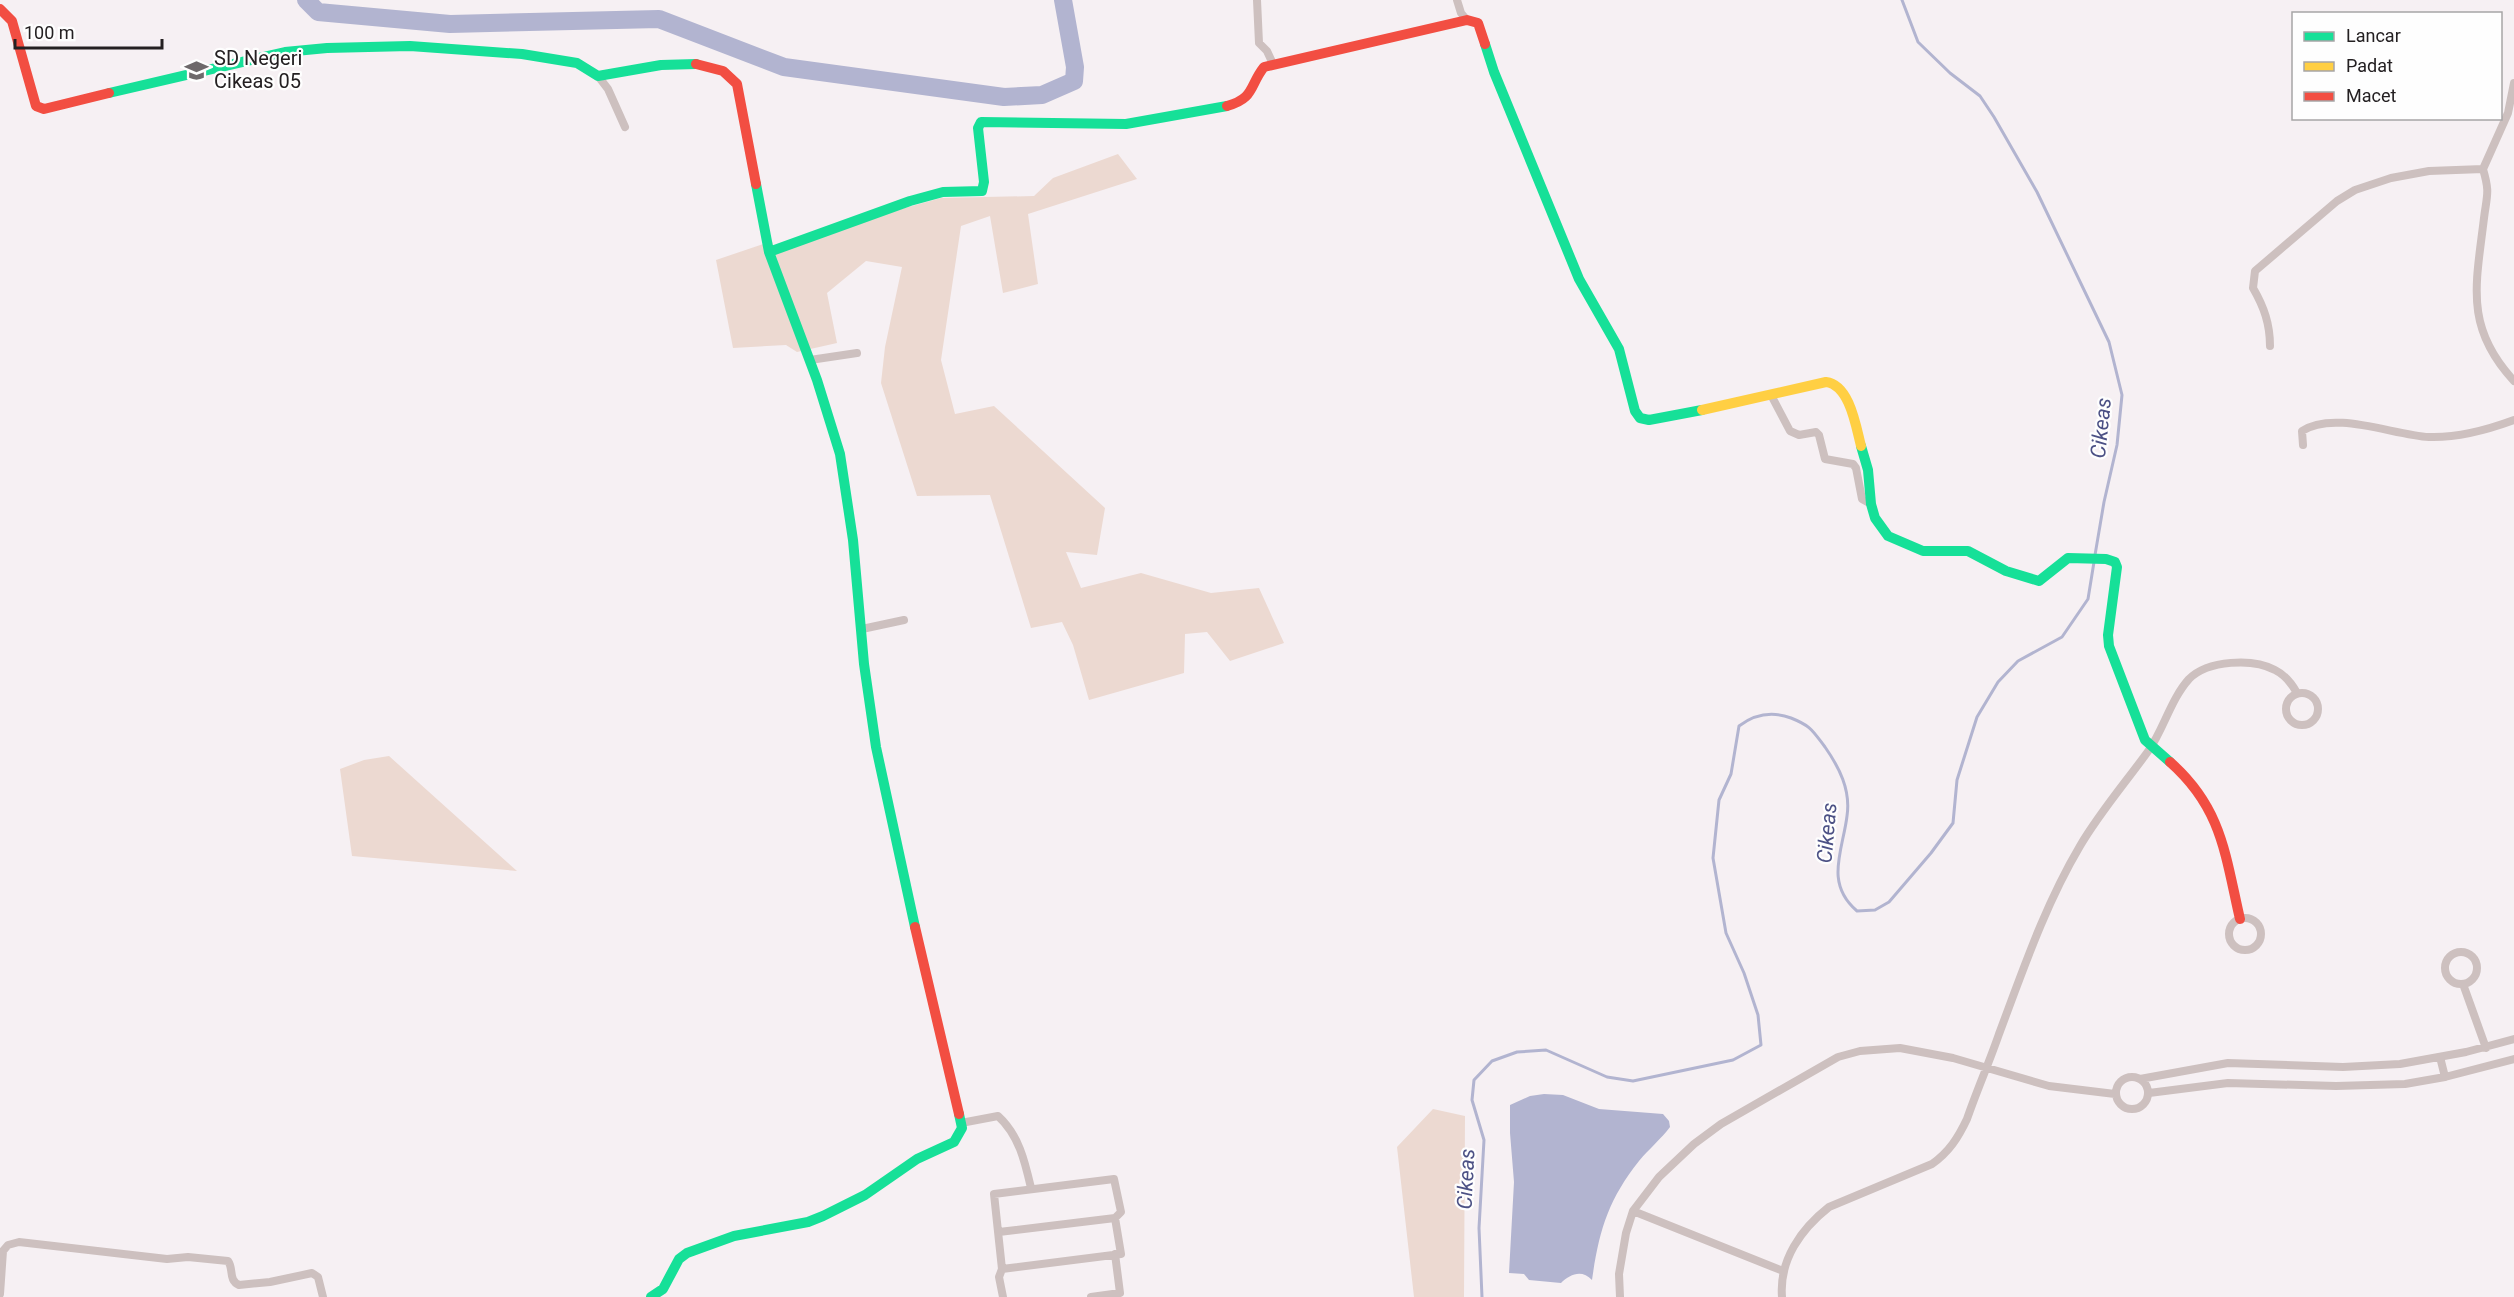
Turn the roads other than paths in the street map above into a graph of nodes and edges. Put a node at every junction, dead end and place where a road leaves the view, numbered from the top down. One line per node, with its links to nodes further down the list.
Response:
1 (1257, 0): 5 (street)
2 (1457, 0): 4 (street)
3 (0, 9): 6 (street)
4 (1467, 20): 5 (street); 15 (street)
5 (1273, 64): 10 (street)
6 (598, 76): 8 (street); 10 (street)
7 (2514, 84): 9 (street)
8 (625, 127)
9 (2483, 169): 11 (street); 14 (street)
10 (769, 252): 13 (street)
11 (2270, 346)
12 (857, 353): 13 (street)
13 (810, 360): 20 (street)
14 (2514, 381)
15 (1771, 395): 18 (street); 18 (street)
16 (2514, 420): 17 (street)
17 (2303, 445)
18 (1870, 504): 22 (street)
19 (904, 621): 20 (street)
20 (862, 629): 34 (street)
21 (2297, 693): 21 (street); 22 (street)
22 (2151, 747): 23 (street); 29 (street)
23 (2240, 919): 23 (street)
24 (2463, 984): 24 (street); 26 (street)
25 (2514, 1039): 26 (street)
26 (2486, 1048): 27 (street)
27 (2440, 1057): 30 (street); 31 (street)
28 (2514, 1059): 30 (street)
29 (1986, 1067): 32 (street); 36 (street); 41 (street)
30 (2445, 1077): 33 (street)
31 (2140, 1079): 32 (street); 33 (street)
32 (2115, 1094): 33 (street)
33 (2149, 1094)
34 (961, 1123): 35 (street); 44 (street)
35 (1031, 1188): 37 (street); 38 (street)
36 (1633, 1211): 41 (street); 47 (street)
37 (1115, 1218): 38 (street); 39 (street)
38 (999, 1232): 40 (street)
39 (1115, 1254): 40 (street); 46 (street)
40 (1002, 1269): 45 (street)
41 (1783, 1271): 48 (street)
42 (0, 1294): 43 (street)
43 (323, 1297)
44 (651, 1297)
45 (1003, 1297)
46 (1090, 1297)
47 (1620, 1297)
48 (1782, 1297)

